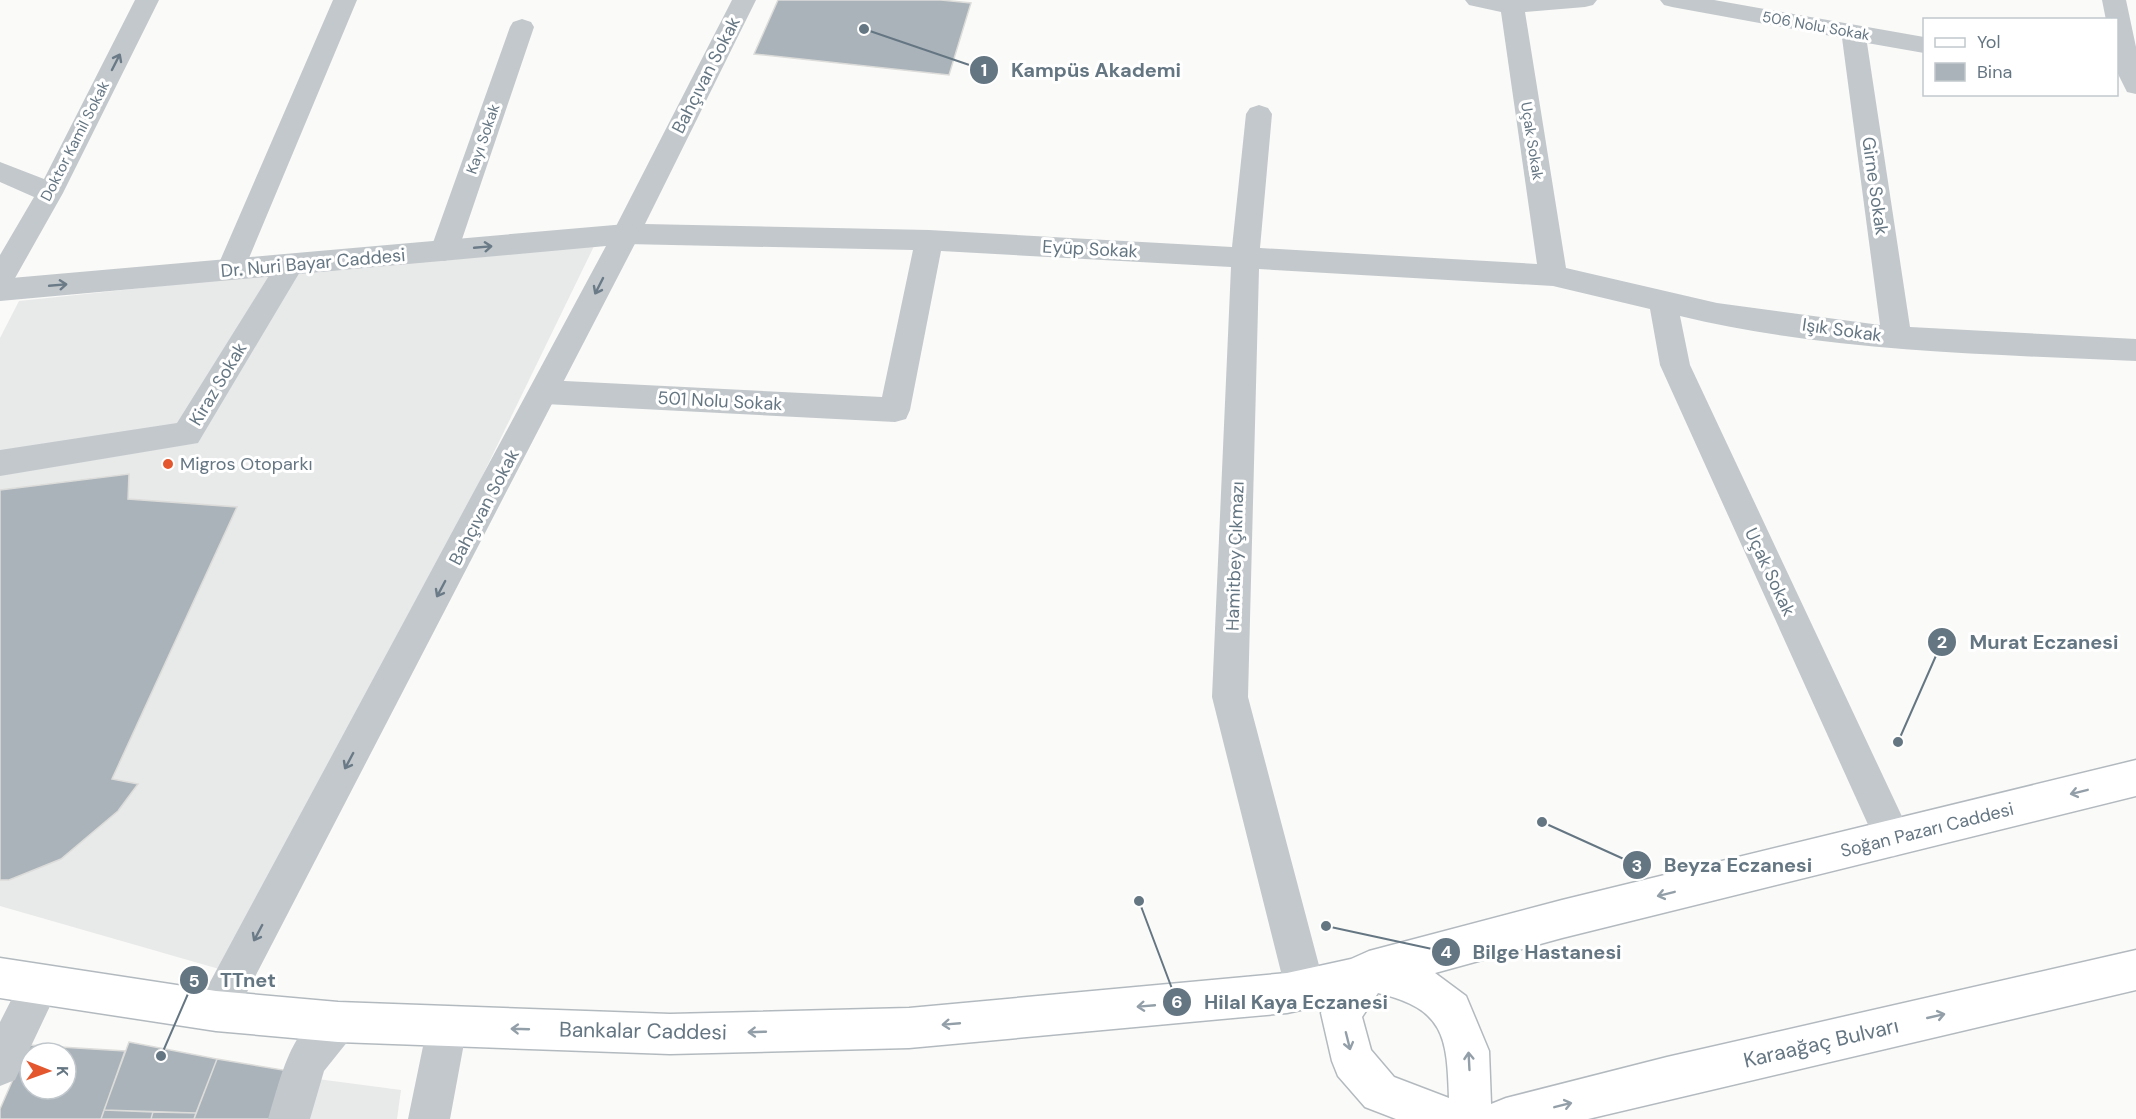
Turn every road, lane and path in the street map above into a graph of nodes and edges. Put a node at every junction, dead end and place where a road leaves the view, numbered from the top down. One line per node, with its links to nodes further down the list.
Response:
1 (147, 0): 17 (street, Doktor Kamil Sokak, one-way to 1)
2 (345, 0): 23 (street)
3 (744, 0): 18 (street, Bahçıvan Sokak)
4 (1477, 0): 8 (street)
5 (1585, 0): 8 (street)
6 (1672, 0): 12 (street, 506 Nolu Sokak)
7 (2114, 0): 9 (street)
8 (1512, 6): 24 (street, Uçak Sokak)
9 (2117, 18)
10 (2118, 22): 14 (street)
11 (522, 27): 20 (street, Kayı Sokak)
12 (1852, 33): 13 (street, 506 Nolu Sokak); 28 (street, Girne Sokak)
13 (1923, 45)
14 (2127, 73)
15 (1259, 114): 21 (street, Hamitbey Çıkmazı)
16 (0, 171): 17 (street)
17 (50, 193): 25 (street, Doktor Kamil Sokak)
18 (626, 234): 19 (street, Eyüp Sokak); 20 (street, Dr. Nuri Bayar Caddesi, one-way to 18); 30 (street, Bahçıvan Sokak, one-way to 30)
19 (929, 240): 21 (street, Eyüp Sokak); 30 (street, 501 Nolu Sokak)
20 (444, 251): 22 (street, Dr. Nuri Bayar Caddesi)
21 (1245, 258): 24 (street, Eyüp Sokak); 38 (street, Hamitbey Çıkmazı)
22 (290, 265): 23 (street, Dr. Nuri Bayar Caddesi); 31 (street, Kiraz Sokak)
23 (230, 270): 26 (street, Dr. Nuri Bayar Caddesi, one-way to 23)
24 (1553, 275): 27 (street, Işık Sokak)
25 (0, 280)
26 (0, 290)
27 (1663, 301): 28 (street, Işık Sokak); 33 (street, Uçak Sokak)
28 (1897, 338): 29 (street, Işık Sokak)
29 (2136, 350)
30 (545, 392): 39 (street, Bahçıvan Sokak, one-way to 39)
31 (0, 463)
32 (2136, 778): 33 (main road, Soğan Pazarı Caddesi, one-way to 33)
33 (1893, 838): 35 (main road, Soğan Pazarı Caddesi, one-way to 35)
34 (2136, 970): 47 (main road, Karaağaç Bulvarı, one-way to 34)
35 (1369, 971): 38 (main road, Soğan Pazarı Caddesi); 45 (main road, one-way to 45); 46 (main road, one-way to 35)
36 (0, 978): 37 (main road, Bankalar Caddesi)
37 (40, 985): 39 (main road, Bankalar Caddesi); 42 (street)
38 (1296, 991): 41 (main road, Bankalar Caddesi, one-way to 41)
39 (216, 1011): 40 (main road, Bankalar Caddesi)
40 (338, 1022): 41 (main road, Bankalar Caddesi); 43 (street)
41 (447, 1027): 44 (street)
42 (0, 1065)
43 (289, 1119)
44 (429, 1119)
45 (1449, 1119)
46 (1471, 1119)
47 (1506, 1119)

